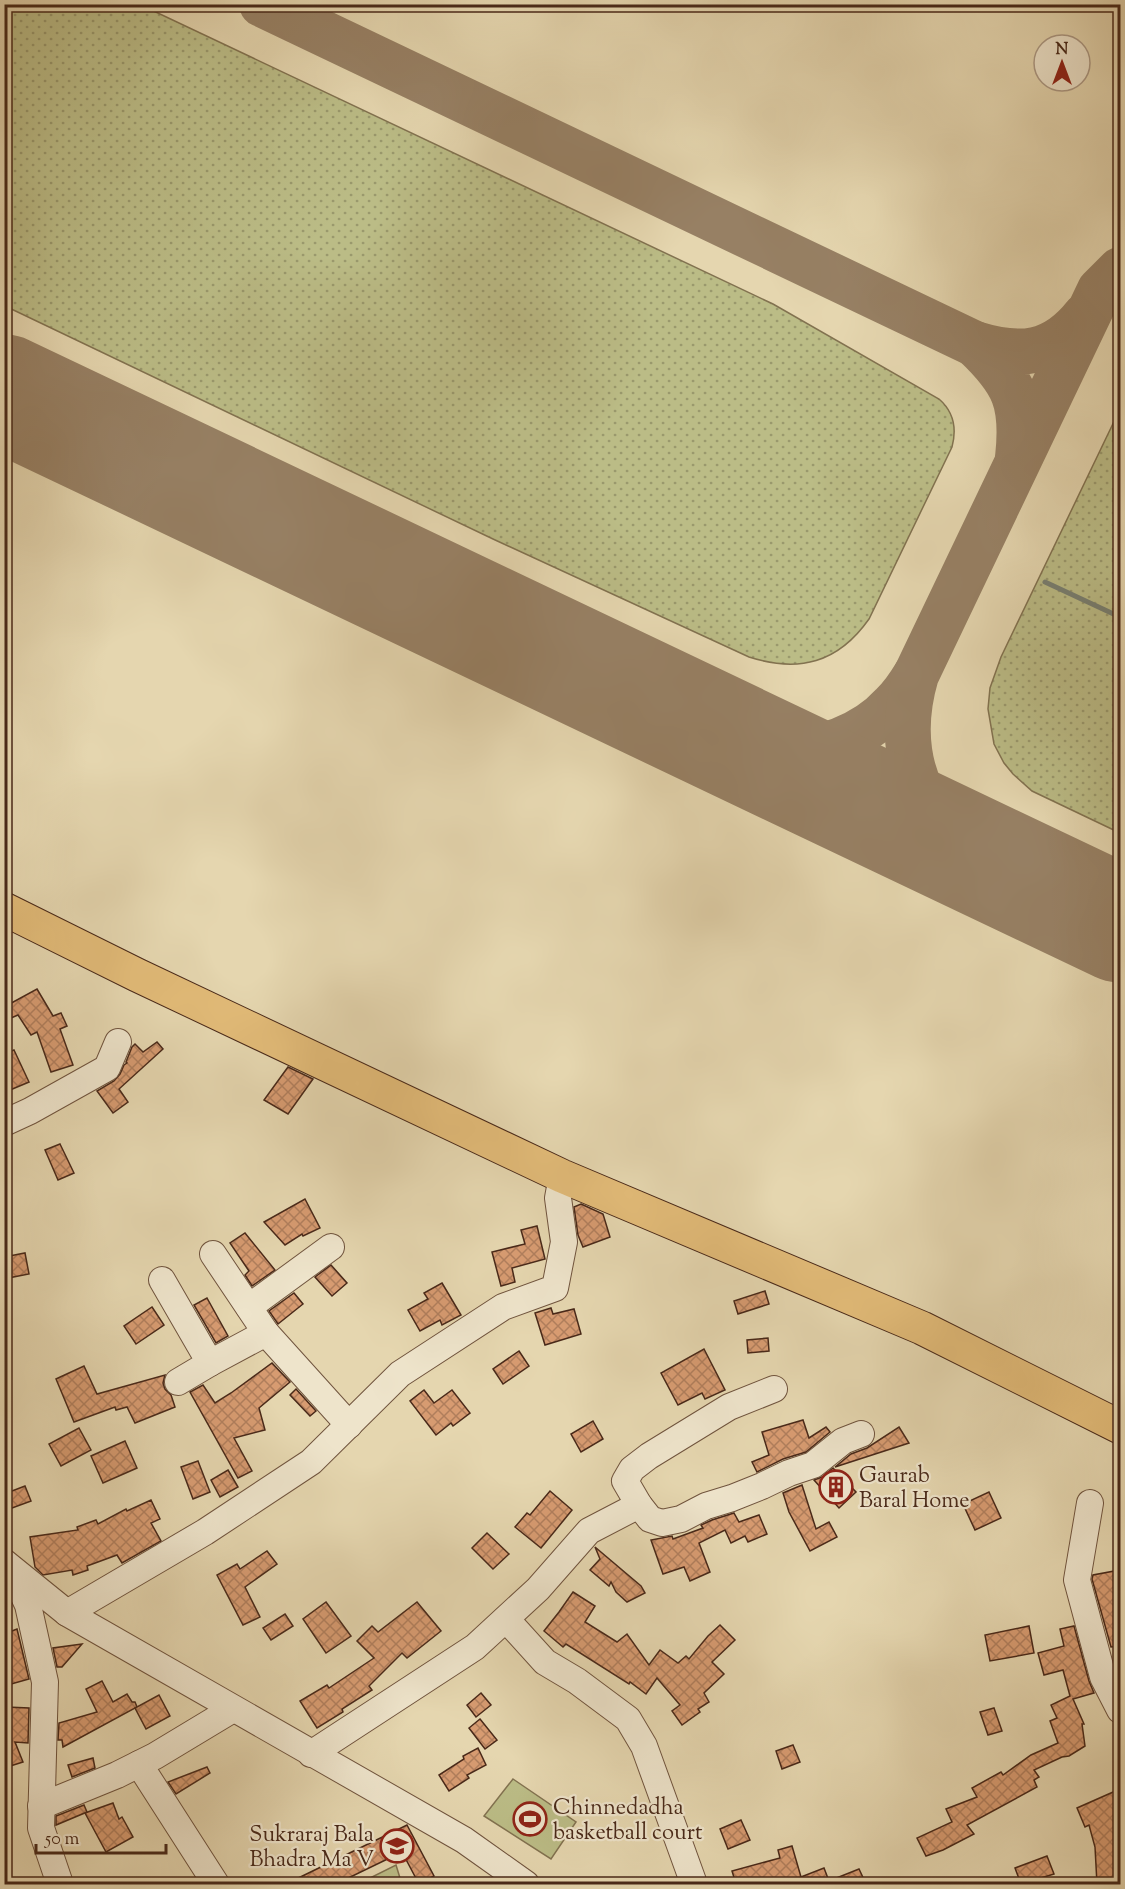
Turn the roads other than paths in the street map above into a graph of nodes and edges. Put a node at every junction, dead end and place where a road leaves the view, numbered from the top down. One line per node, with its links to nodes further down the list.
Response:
1 (4, 909): 4 (main road)
2 (118, 1042): 3 (street)
3 (4, 1123)
4 (562, 1176): 13 (street); 14 (main road)
5 (331, 1248): 8 (street)
6 (213, 1254): 8 (street)
7 (162, 1280): 10 (street)
8 (249, 1307): 9 (street)
9 (266, 1332): 10 (street); 13 (street)
10 (210, 1363): 11 (street)
11 (178, 1382)
12 (774, 1389): 17 (street)
13 (349, 1425): 19 (street)
14 (1120, 1427)
15 (861, 1434): 17 (street)
16 (1090, 1503): 22 (street)
17 (639, 1505): 20 (street)
18 (7, 1565): 19 (street); 25 (street)
19 (67, 1613): 21 (street)
20 (506, 1619): 23 (street); 29 (street)
21 (233, 1709): 23 (street); 24 (street)
22 (1120, 1710)
23 (311, 1754): 28 (street)
24 (139, 1764): 25 (street); 27 (street)
25 (42, 1806): 26 (street)
26 (60, 1884)
27 (216, 1884)
28 (526, 1884)
29 (694, 1884)

